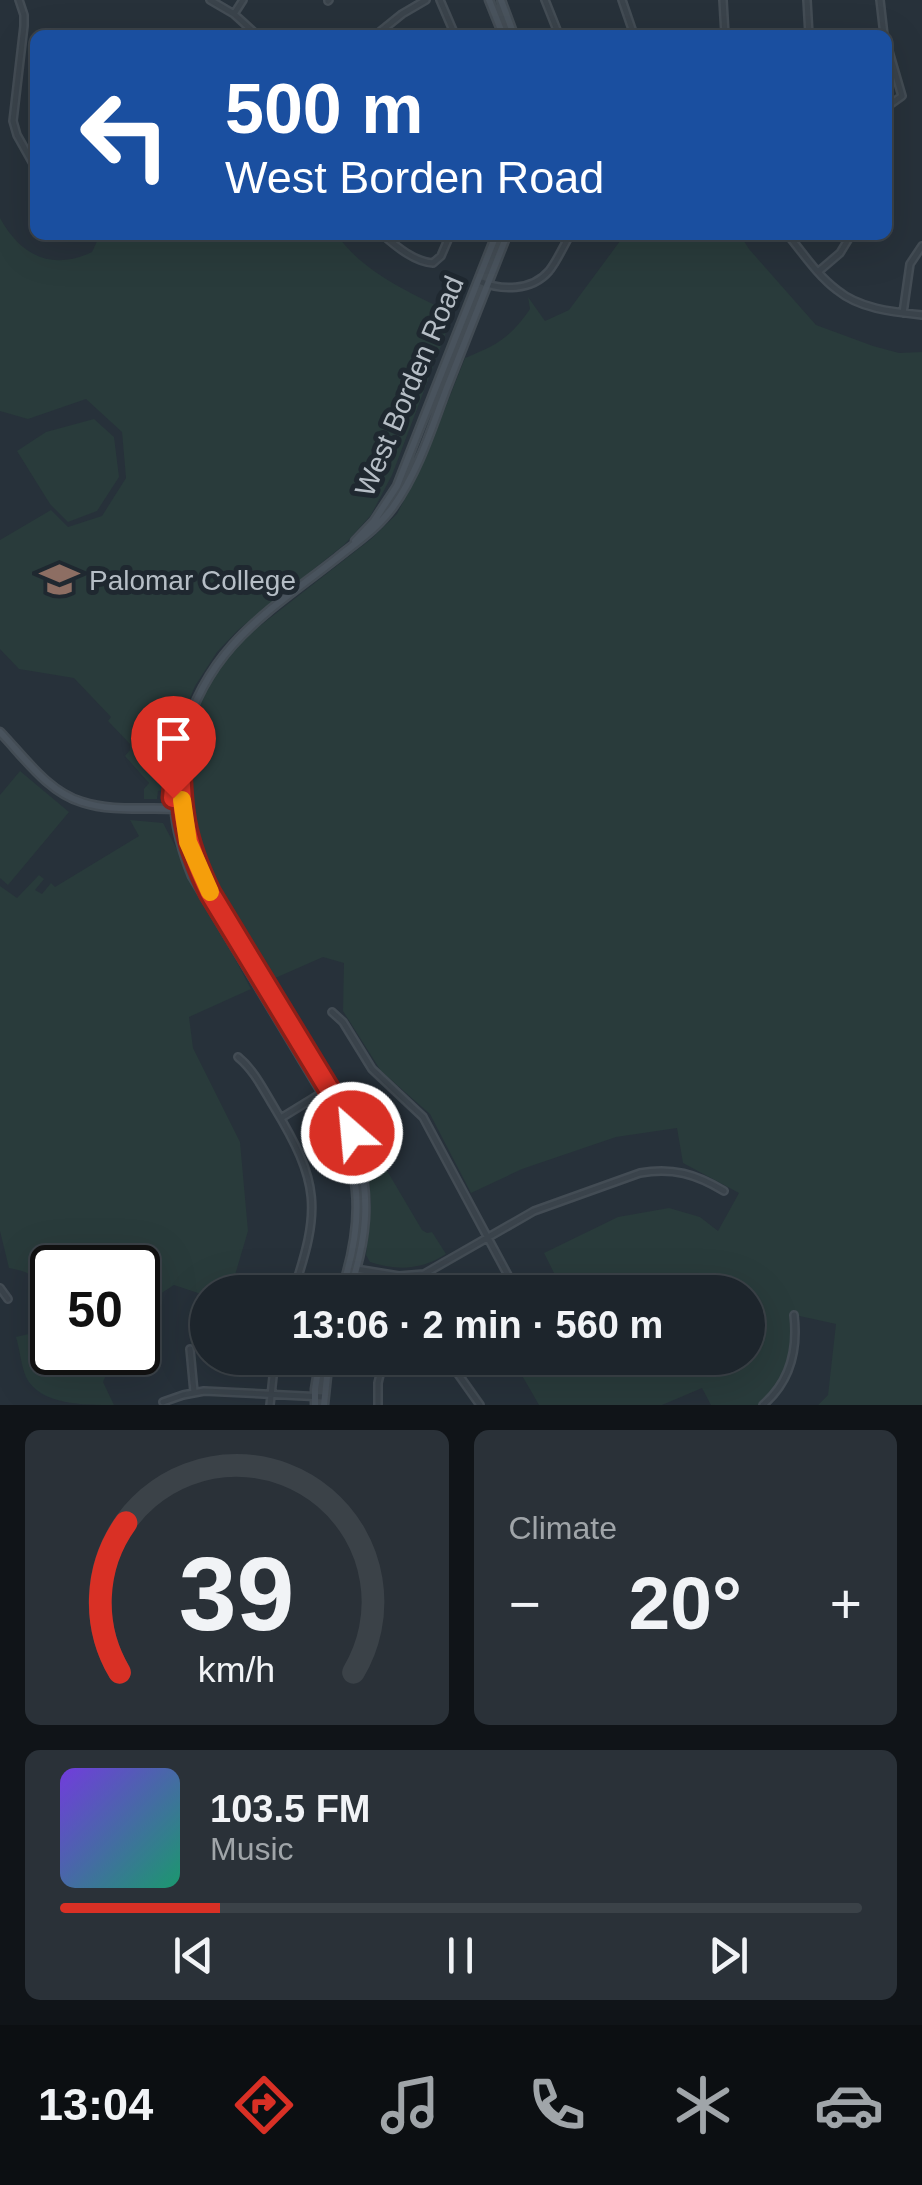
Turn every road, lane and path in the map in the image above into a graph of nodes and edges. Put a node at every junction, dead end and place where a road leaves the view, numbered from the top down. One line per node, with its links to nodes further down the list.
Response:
1 (20, 0): 26 (street)
2 (210, 0): 13 (street)
3 (243, 0): 13 (street)
4 (426, 0): 15 (street)
5 (440, 0): 16 (street)
6 (490, 0): 17 (main road)
7 (500, 0): 18 (main road)
8 (546, 0): 19 (street)
9 (622, 0): 20 (street)
10 (723, 0): 21 (street)
11 (807, 0): 22 (street)
12 (880, 0): 23 (street)
13 (234, 14): 14 (street)
14 (252, 30)
15 (382, 30)
16 (453, 30)
17 (501, 30)
18 (512, 30)
19 (557, 30)
20 (632, 30)
21 (725, 30)
22 (809, 30)
23 (883, 30)
24 (892, 62): 25 (street)
25 (892, 103)
26 (30, 158)
27 (390, 240): 28 (street)
28 (448, 240)
29 (494, 240): 36 (main road, West Borden Road)
30 (506, 240): 37 (main road, West Borden Road)
31 (567, 240): 37 (street)
32 (792, 240): 35 (street)
33 (848, 240): 35 (street)
34 (922, 246): 38 (street)
35 (818, 271): 38 (street)
36 (479, 281): 37 (street); 40 (main road, West Borden Road)
37 (488, 286): 40 (main road, West Borden Road)
38 (903, 313): 39 (street)
39 (922, 314)
40 (350, 548): 42 (main road, West Borden Road)
41 (0, 732): 42 (main road)
42 (178, 809): 45 (main road, West Borden Road)
43 (332, 1012): 48 (street)
44 (238, 1057): 46 (street)
45 (326, 1091): 46 (street); 49 (main road, West Borden Road)
46 (281, 1118): 50 (street)
47 (724, 1191): 48 (street)
48 (488, 1238): 54 (street); 55 (street)
49 (353, 1269): 51 (main road, West Borden Road); 52 (main road, West Borden Road); 53 (street)
50 (298, 1275)
51 (350, 1275)
52 (352, 1275)
53 (393, 1275)
54 (412, 1275)
55 (508, 1275)
56 (0, 1288): 57 (street)
57 (8, 1299)
58 (794, 1315): 72 (street)
59 (192, 1375): 65 (street)
60 (272, 1375): 66 (street)
61 (320, 1375): 67 (main road)
62 (325, 1375): 67 (main road)
63 (380, 1375): 70 (street)
64 (459, 1375): 71 (street)
65 (194, 1392): 66 (street); 68 (street)
66 (270, 1395): 67 (street); 69 (street)
67 (320, 1401)
68 (163, 1402)
69 (270, 1405)
70 (378, 1405)
71 (480, 1405)
72 (763, 1405)

